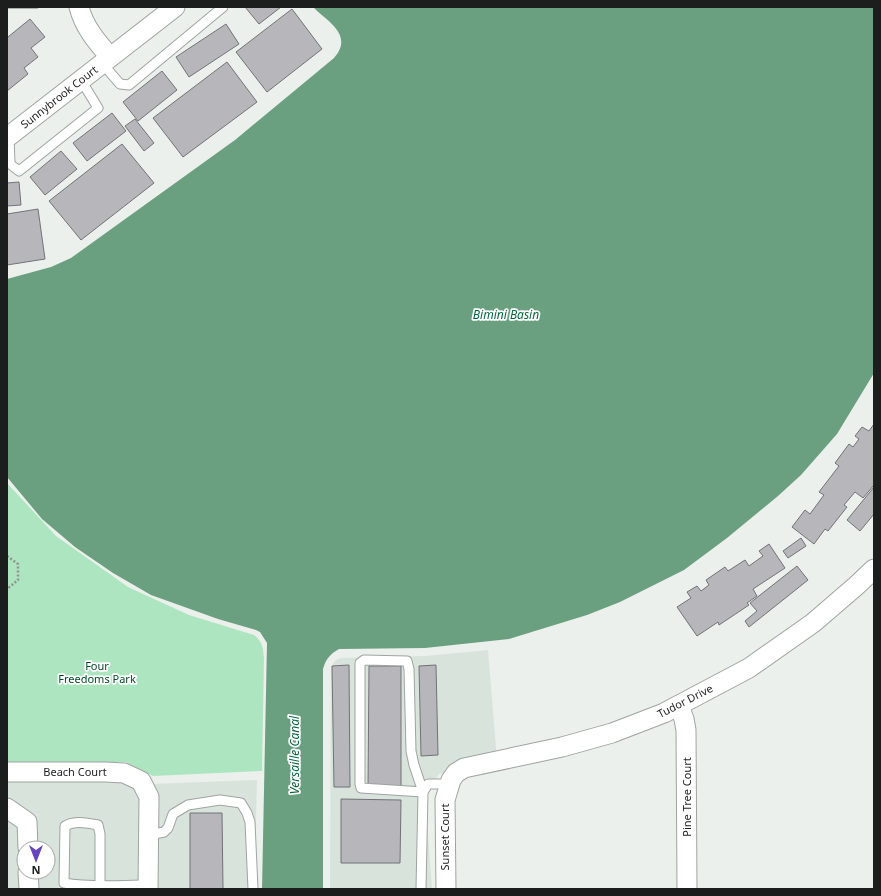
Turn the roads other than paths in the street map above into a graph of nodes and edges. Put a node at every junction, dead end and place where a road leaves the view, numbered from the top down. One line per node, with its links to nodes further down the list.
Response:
1 (79, 7): 4 (street)
2 (175, 7): 4 (street, Sunnybrook Court)
3 (223, 7): 4 (lane)
4 (106, 60): 5 (street, Sunnybrook Court)
5 (80, 80): 6 (street, Sunnybrook Court); 6 (lane)
6 (9, 136)
7 (874, 569): 8 (street, Tudor Drive)
8 (679, 706): 9 (street, Tudor Drive); 22 (street, Pine Tree Court)
9 (464, 768): 11 (street, Sunset Court)
10 (7, 772): 14 (street, Beach Court)
11 (450, 784): 12 (lane); 21 (street, Sunset Court)
12 (423, 792): 12 (lane); 20 (lane)
13 (7, 808): 15 (street)
14 (149, 834): 18 (street); 19 (lane)
15 (28, 840)
16 (100, 885): 17 (lane); 17 (lane); 18 (lane)
17 (64, 886)
18 (148, 887)
19 (253, 889)
20 (421, 889)
21 (446, 889)
22 (687, 889)

